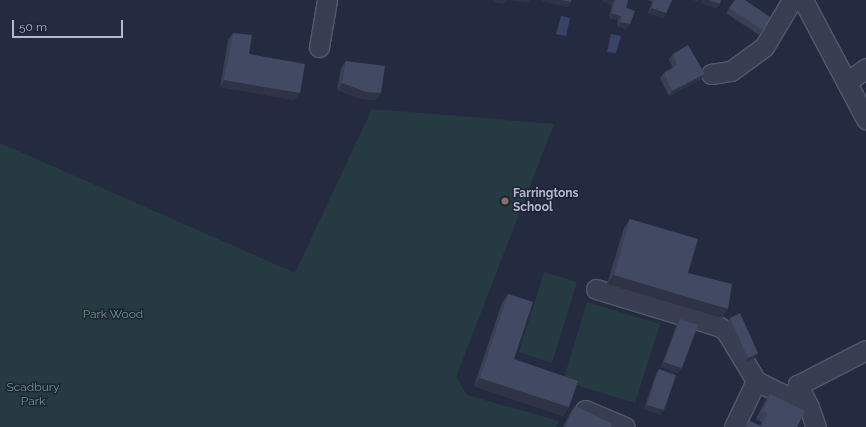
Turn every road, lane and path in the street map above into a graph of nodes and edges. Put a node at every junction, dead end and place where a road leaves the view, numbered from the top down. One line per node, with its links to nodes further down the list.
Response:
1 (327, 0): 4 (street)
2 (792, 0): 6 (street)
3 (803, 0): 7 (street)
4 (319, 47)
5 (866, 68): 7 (street)
6 (711, 74)
7 (847, 82): 8 (street)
8 (866, 119)
9 (596, 290): 11 (street)
10 (866, 350): 12 (street)
11 (756, 381): 12 (street); 15 (street)
12 (808, 407): 16 (street)
13 (585, 410): 14 (street)
14 (625, 427)
15 (734, 427)
16 (816, 427)

